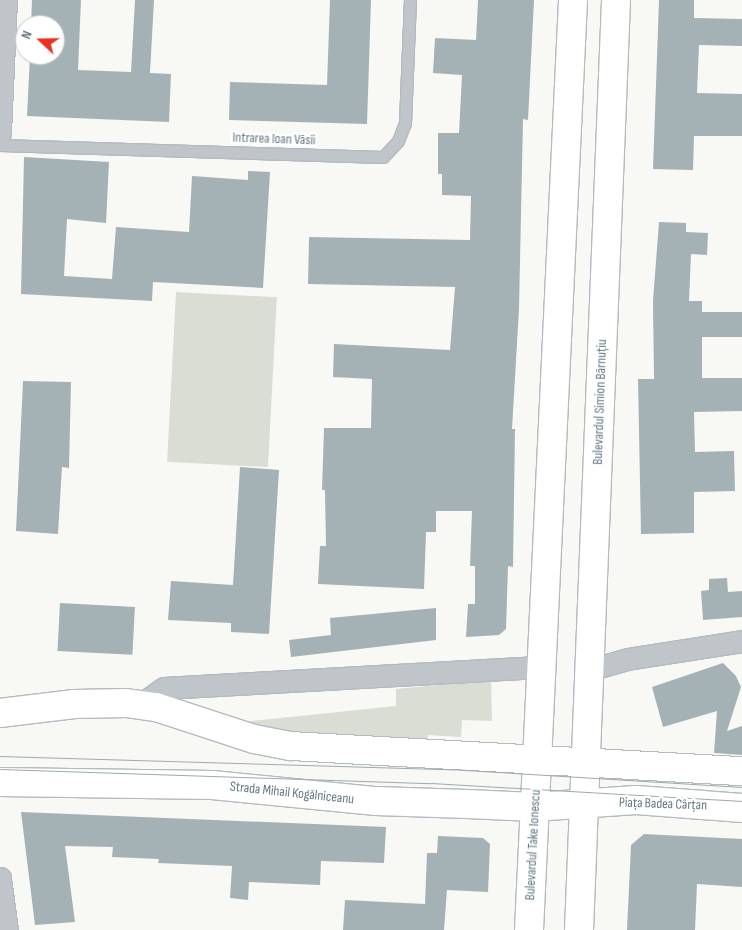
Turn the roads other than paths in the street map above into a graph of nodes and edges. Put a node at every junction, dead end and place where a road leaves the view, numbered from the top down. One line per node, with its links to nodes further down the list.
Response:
1 (6, 0): 5 (street)
2 (410, 0): 6 (lane, Intrarea Ioan Văsîi)
3 (573, 0): 8 (main road)
4 (616, 0): 9 (main road, Bulevardul Simion Bărnuțiu)
5 (0, 133)
6 (0, 145)
7 (742, 641): 9 (street)
8 (543, 667): 10 (street); 12 (main road)
9 (589, 670): 13 (main road, Bulevardul Simion Bărnuțiu)
10 (141, 704): 11 (main road); 12 (main road)
11 (0, 713)
12 (538, 760): 13 (main road); 17 (main road, Bulevardul Take Ionescu)
13 (585, 762): 14 (main road); 16 (main road, Bulevardul Simion Bărnuțiu)
14 (742, 771)
15 (0, 782): 17 (main road, Strada Mihail Kogălniceanu)
16 (583, 804): 17 (main road, Strada Mihail Kogălniceanu); 18 (main road, Piața Badea Cârțan); 22 (main road)
17 (534, 807): 21 (main road, Bulevardul Take Ionescu)
18 (742, 808)
19 (0, 878): 20 (street)
20 (7, 930)
21 (530, 930)
22 (579, 930)

